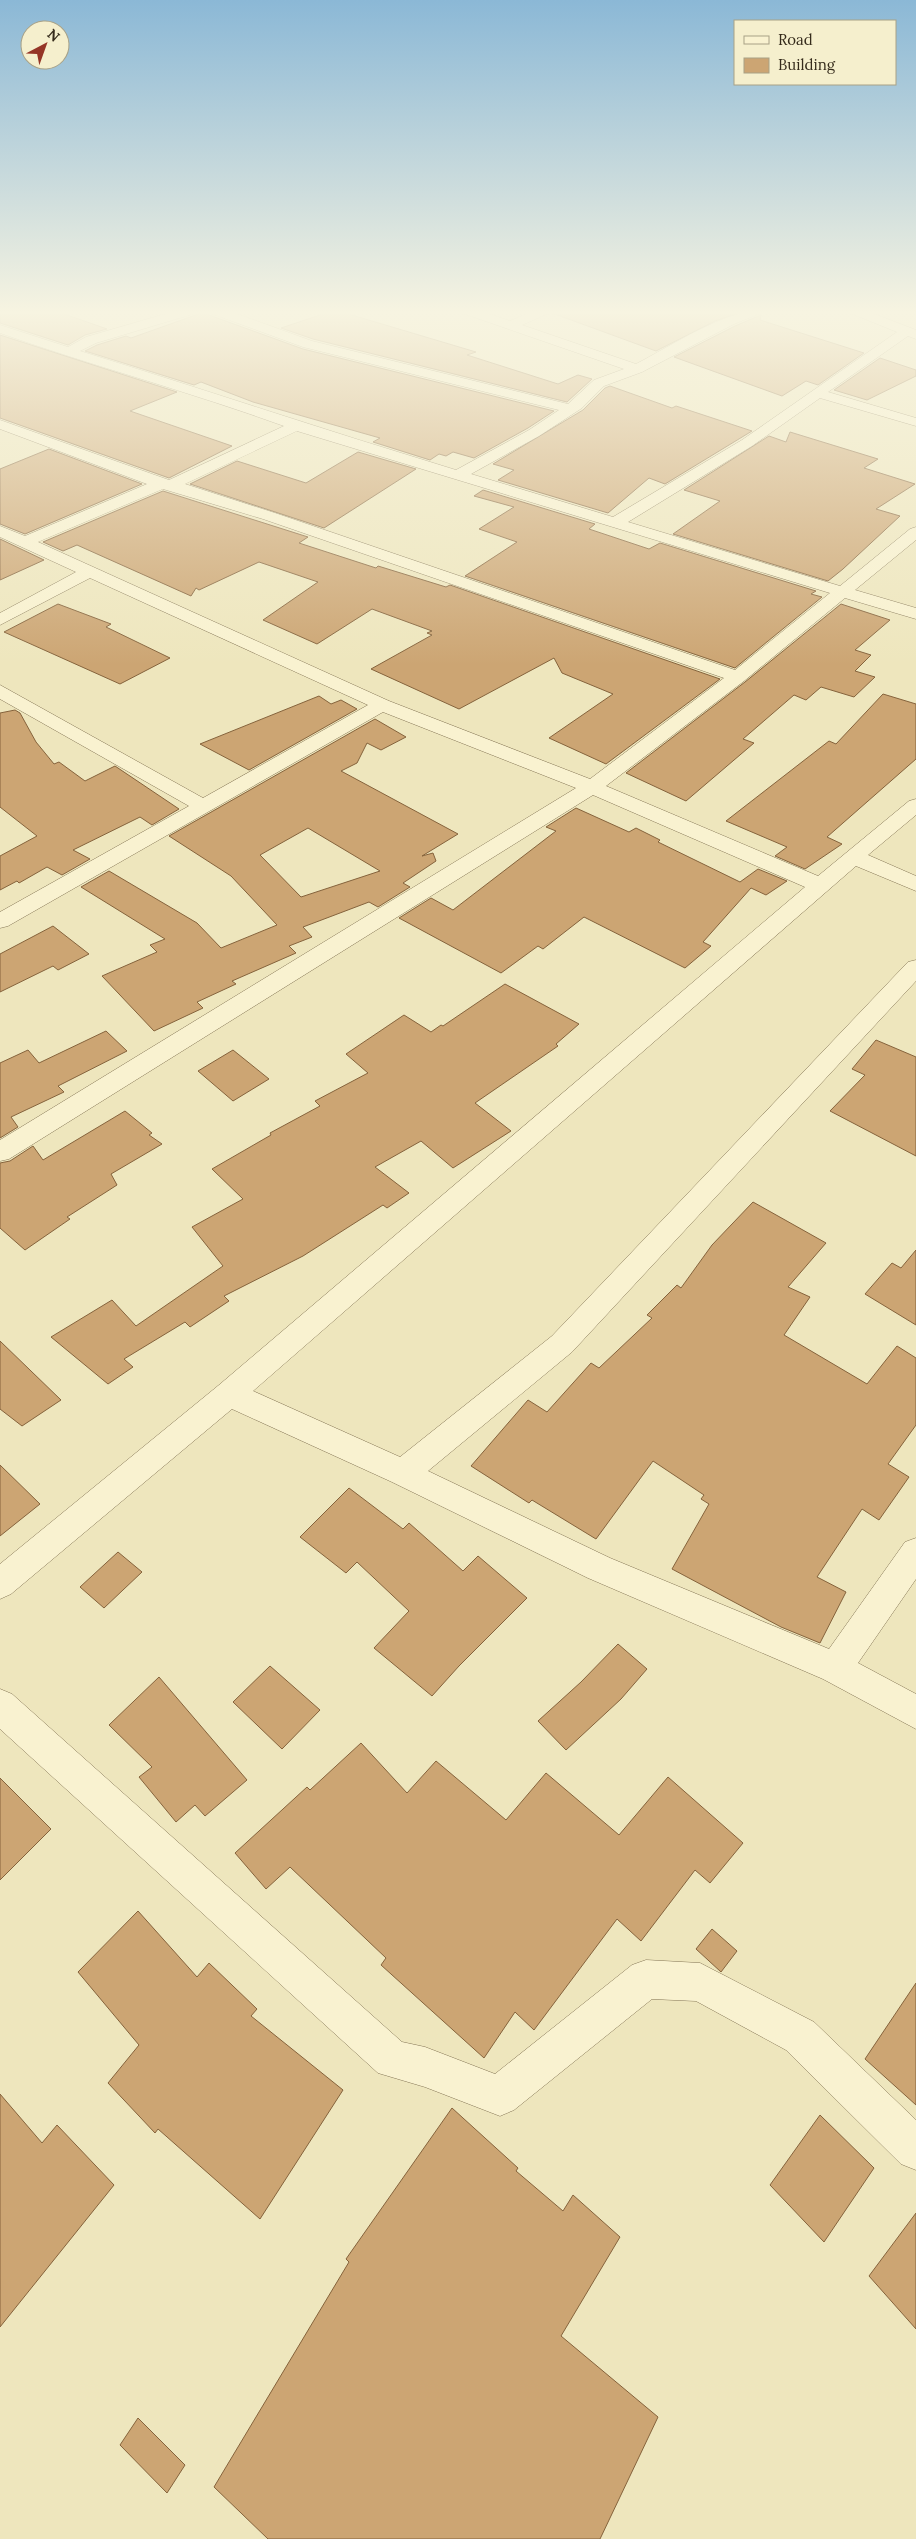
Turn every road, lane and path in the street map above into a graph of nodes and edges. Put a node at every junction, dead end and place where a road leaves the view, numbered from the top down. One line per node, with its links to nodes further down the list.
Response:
1 (12, 428): 7 (street)
2 (291, 428): 7 (street)
3 (304, 428): 6 (street)
4 (541, 428): 6 (street)
5 (767, 428): 8 (street)
6 (458, 475): 8 (street)
7 (166, 485): 11 (street); 16 (street)
8 (616, 522): 13 (street)
9 (0, 531): 11 (street)
10 (916, 532): 13 (street)
11 (26, 542): 12 (street)
12 (90, 572): 15 (street); 18 (street)
13 (844, 592): 14 (street); 16 (street)
14 (916, 614)
15 (0, 620)
16 (738, 677): 19 (street)
17 (0, 691): 20 (street)
18 (382, 705): 19 (street); 20 (street)
19 (592, 787): 23 (street); 27 (street)
20 (202, 805): 25 (street)
21 (916, 805): 22 (street)
22 (854, 857): 23 (street); 24 (street)
23 (820, 884): 28 (street)
24 (916, 884)
25 (0, 921)
26 (916, 967): 29 (street)
27 (0, 1152)
28 (229, 1394): 29 (street); 31 (street)
29 (403, 1473): 32 (street)
30 (916, 1552): 32 (street)
31 (0, 1584)
32 (835, 1668): 34 (street)
33 (0, 1706): 35 (street)
34 (916, 1712)
35 (916, 2149)

